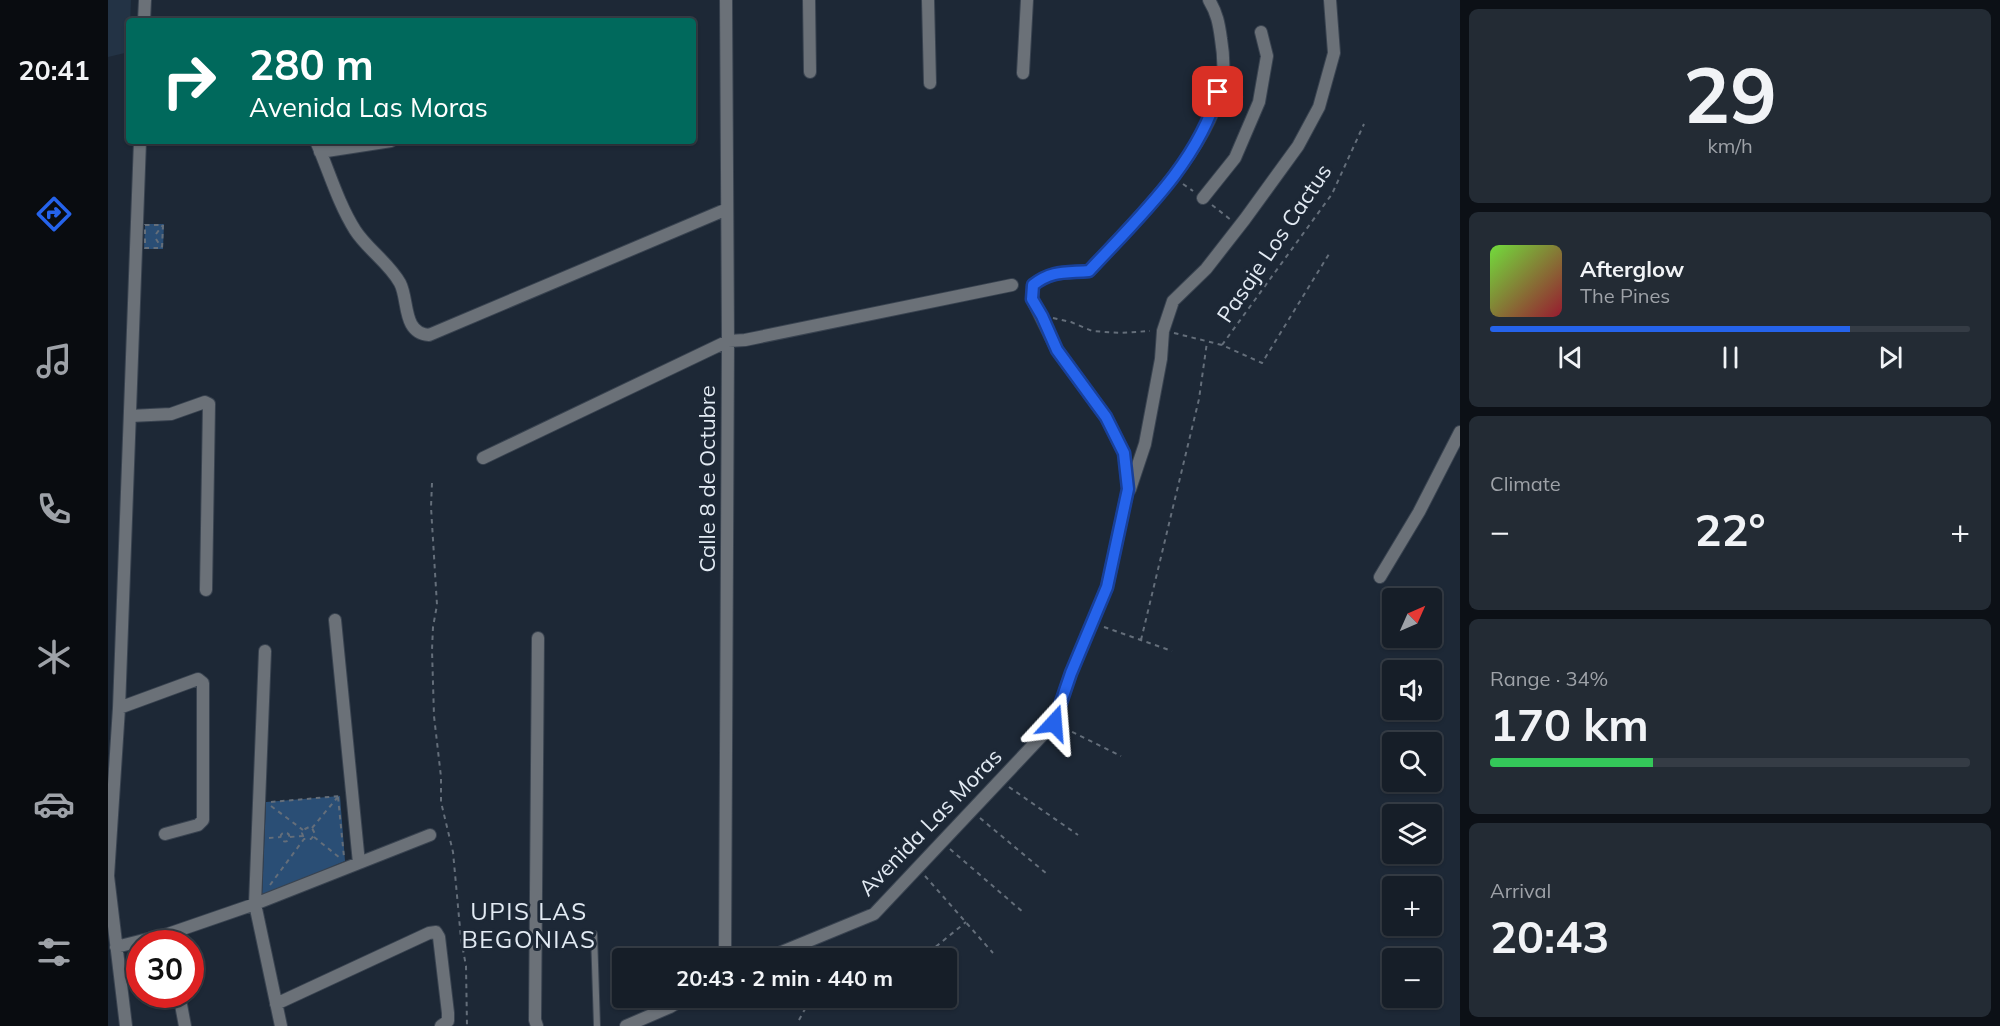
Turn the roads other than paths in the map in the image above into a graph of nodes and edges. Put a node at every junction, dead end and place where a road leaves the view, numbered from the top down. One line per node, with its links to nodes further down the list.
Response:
1 (145, 0): 8 (street)
2 (726, 0): 17 (street, Calle 8 de Octubre)
3 (809, 0): 10 (street)
4 (928, 0): 12 (street)
5 (1027, 0): 11 (street)
6 (1209, 0): 23 (street, Avenida Las Moras)
7 (1330, 0): 23 (street)
8 (144, 18)
9 (1261, 32): 16 (street)
10 (810, 72)
11 (1023, 73)
12 (930, 83)
13 (140, 144): 20 (street)
14 (347, 144): 15 (street)
15 (318, 146): 17 (street)
16 (1203, 198)
17 (727, 209): 19 (street, Calle 8 de Octubre)
18 (1012, 285): 19 (street)
19 (728, 341): 22 (street); 39 (street, Calle 8 de Octubre)
20 (130, 416): 25 (street); 29 (street)
21 (1460, 432): 24 (street)
22 (483, 458)
23 (1125, 504): 40 (street, Avenida Las Moras)
24 (1380, 577)
25 (207, 590)
26 (335, 620): 32 (street)
27 (538, 638): 48 (street)
28 (265, 651): 34 (street)
29 (119, 708): 30 (street); 33 (street)
30 (165, 834)
31 (430, 835): 32 (street)
32 (359, 863): 34 (street)
33 (108, 876): 38 (street)
34 (255, 904): 35 (street); 41 (street)
35 (191, 930)
36 (594, 934): 49 (lane)
37 (126, 945): 38 (street)
38 (116, 947): 44 (street)
39 (725, 948)
40 (791, 948)
41 (276, 1004): 46 (street); 47 (street)
42 (182, 1008): 45 (street)
43 (670, 1008): 50 (street)
44 (126, 1026)
45 (185, 1026)
46 (281, 1026)
47 (441, 1026)
48 (537, 1026)
49 (597, 1026)
50 (626, 1026)

